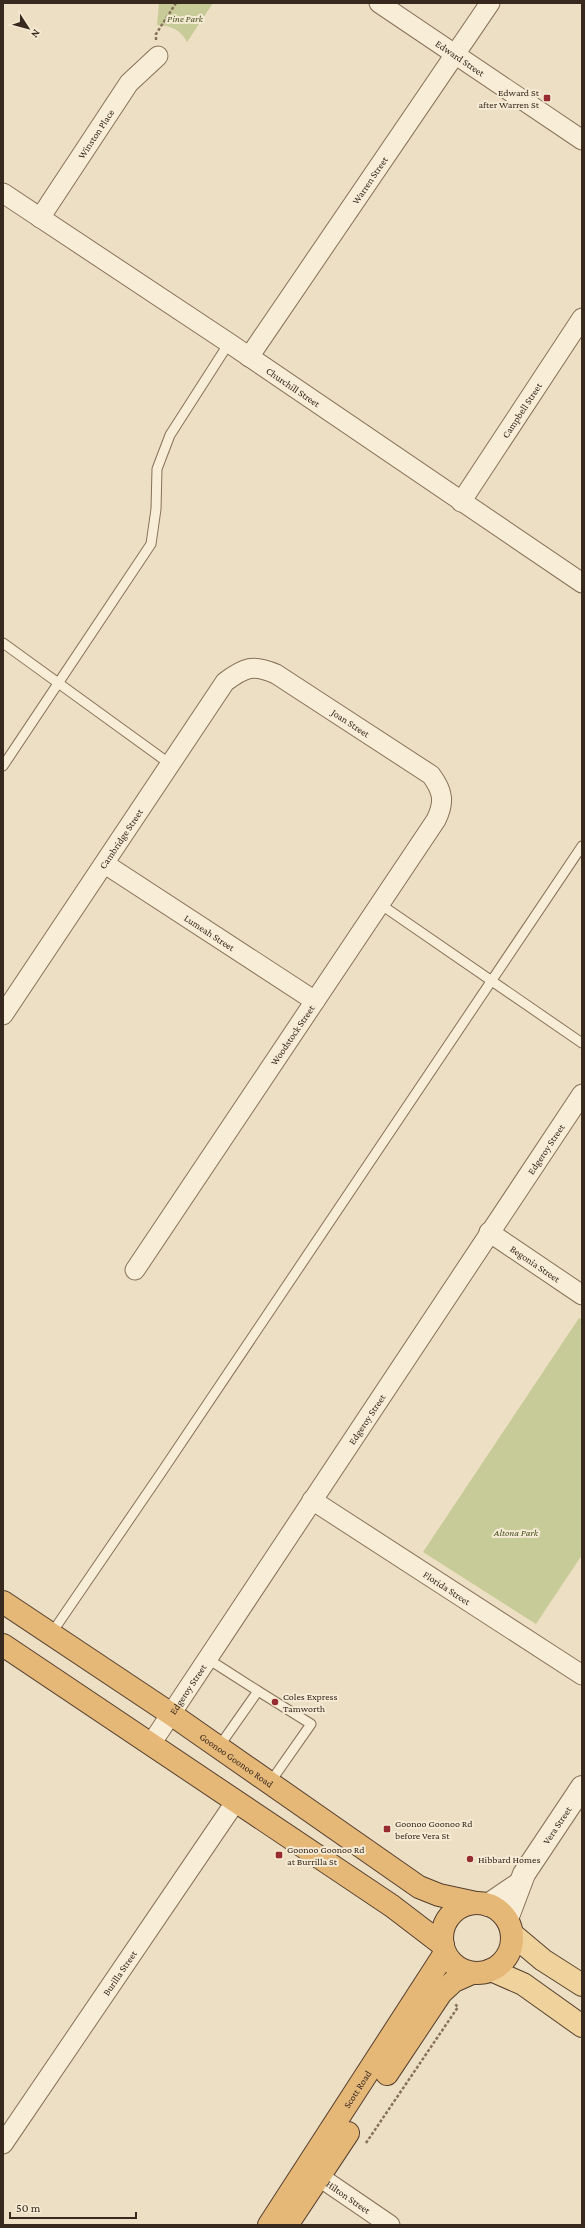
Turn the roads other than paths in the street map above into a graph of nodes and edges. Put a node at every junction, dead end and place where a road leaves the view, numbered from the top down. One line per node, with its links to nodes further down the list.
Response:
1 (379, 3): 3 (street, Edward Street)
2 (490, 3): 3 (street, Warren Street)
3 (456, 54): 5 (street, Edward Street); 10 (street, Warren Street)
4 (158, 56): 7 (street, Winston Place)
5 (582, 140)
6 (3, 193): 7 (street, Churchill Street)
7 (40, 218): 9 (street, Churchill Street)
8 (582, 318): 11 (street, Campbell Street)
9 (229, 343): 10 (street, Churchill Street); 15 (lane)
10 (250, 357): 11 (street, Churchill Street)
11 (461, 502): 12 (street, Churchill Street)
12 (582, 583)
13 (3, 643): 15 (lane)
14 (245, 668): 16 (street, Cambridge Street); 18 (street, Joan Street)
15 (58, 684): 16 (lane); 17 (lane)
16 (170, 764): 20 (street, Cambridge Street)
17 (3, 766)
18 (443, 797): 21 (street, Woodstock Street)
19 (582, 846): 22 (lane)
20 (105, 864): 23 (street, Lumeah Street); 24 (street, Cambridge Street)
21 (380, 904): 22 (lane); 23 (street, Woodstock Street)
22 (492, 980): 25 (lane); 32 (lane)
23 (315, 1001): 28 (street, Woodstock Street)
24 (3, 1015)
25 (582, 1043)
26 (582, 1094): 27 (street, Edgeroy Street)
27 (489, 1232): 29 (street, Begonia Street); 30 (street, Edgeroy Street)
28 (135, 1270)
29 (582, 1295)
30 (312, 1500): 34 (street, Edgeroy Street); 35 (street, Florida Street)
31 (3, 1602): 32 (highway, Goonoo Goonoo Road)
32 (50, 1634): 37 (highway, Goonoo Goonoo Road)
33 (3, 1645): 38 (highway)
34 (208, 1658): 36 (lane); 37 (street, Edgeroy Street)
35 (582, 1675)
36 (258, 1691): 39 (lane); 40 (lane)
37 (171, 1714): 38 (street, Edgeroy Street); 39 (highway, Goonoo Goonoo Road)
38 (151, 1744): 42 (highway)
39 (218, 1748): 40 (highway, Goonoo Goonoo Road)
40 (269, 1784): 44 (highway, Goonoo Goonoo Road)
41 (582, 1787): 43 (street, Vera Street)
42 (236, 1801): 46 (highway); 50 (street, Burilla Street)
43 (519, 1884): 44 (street, Vera Street); 45 (street, Vera Street)
44 (482, 1904): 45 (highway); 46 (highway)
45 (509, 1926): 47 (highway); 48 (main road)
46 (444, 1949): 47 (highway); 51 (highway, Scott Road)
47 (482, 1971): 49 (main road); 51 (highway, Scott Road)
48 (582, 1985)
49 (582, 2026)
50 (3, 2144)
51 (313, 2173): 52 (highway, Scott Road); 53 (highway, Scott Road); 54 (street, Hilton Street)
52 (269, 2225)
53 (287, 2225)
54 (390, 2225)

